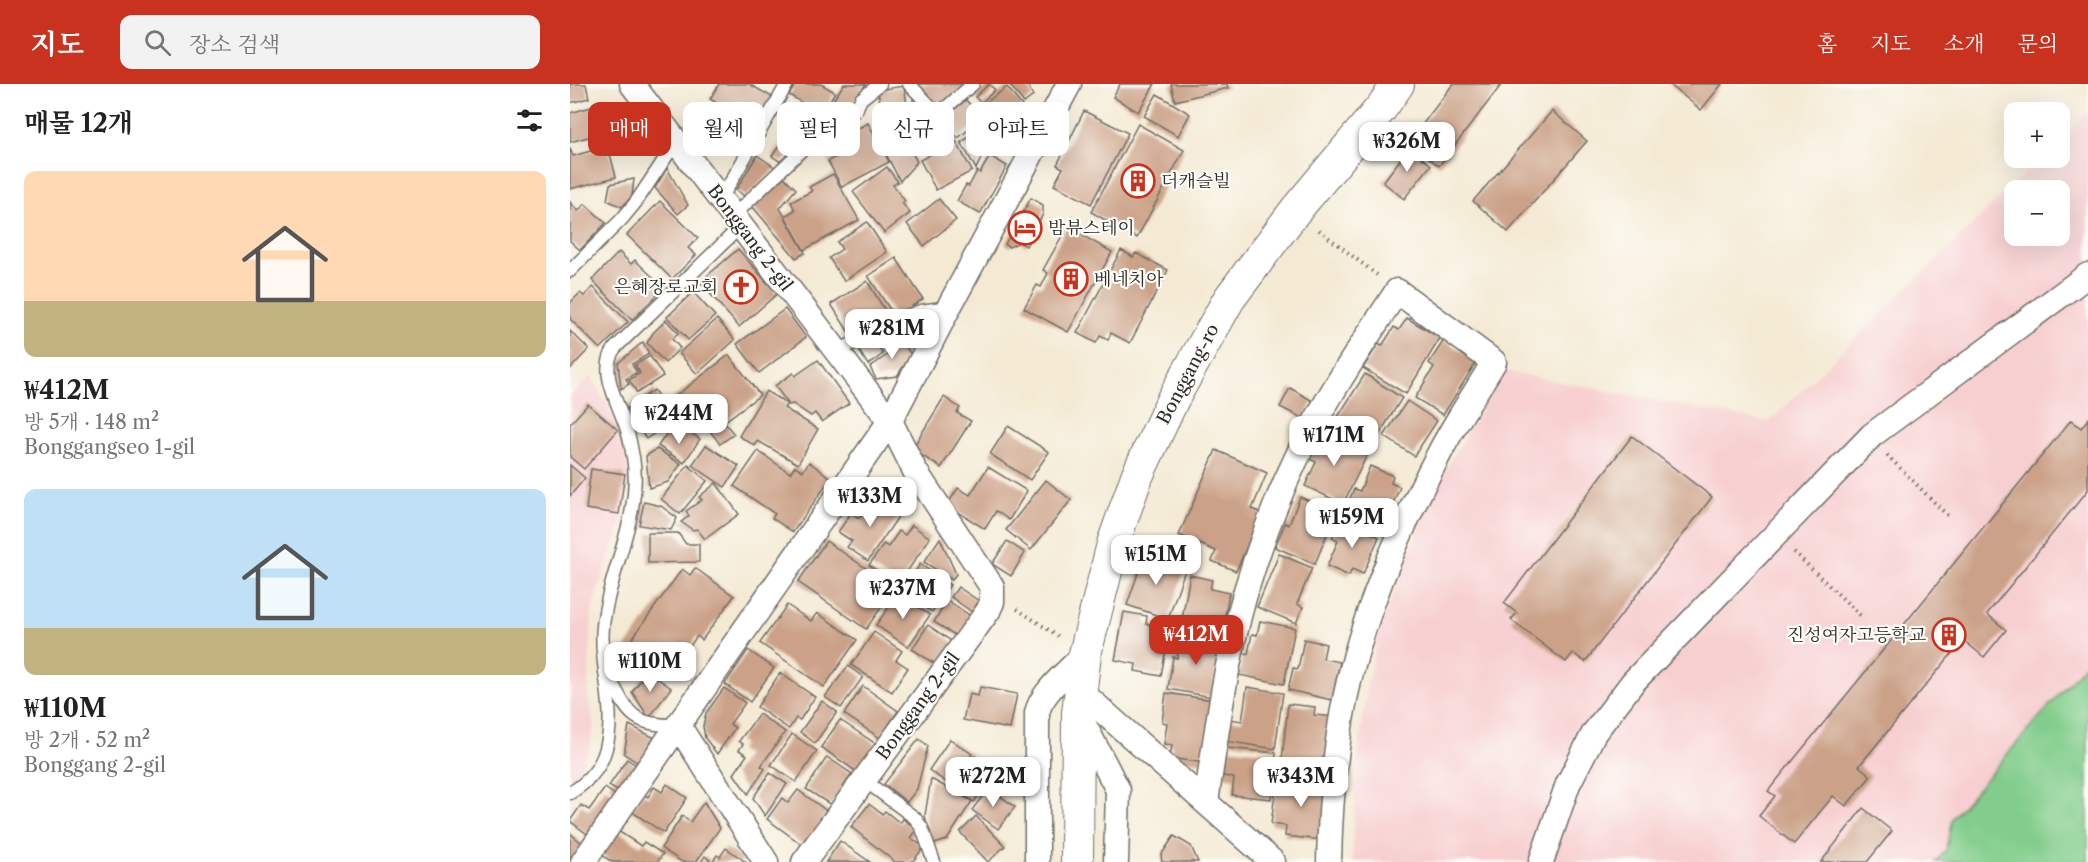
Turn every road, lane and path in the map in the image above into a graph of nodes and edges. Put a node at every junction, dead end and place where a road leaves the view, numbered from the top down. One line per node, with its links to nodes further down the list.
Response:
1 (632, 84): 8 (street, Bonggang 2-gil)
2 (787, 84): 10 (lane)
3 (880, 84): 10 (lane)
4 (909, 84): 5 (lane)
5 (973, 84)
6 (1069, 84): 14 (street)
7 (1394, 85): 9 (street, Bonggang-ro)
8 (676, 142): 10 (street, Bonggang 2-gil); 11 (lane)
9 (1295, 211): 13 (path); 22 (street, Bonggang-ro)
10 (732, 214): 15 (street, Bonggang 2-gil); 23 (lane)
11 (570, 271)
12 (2088, 275): 17 (street)
13 (1396, 291): 28 (street); 37 (street)
14 (949, 307): 15 (lane); 16 (street)
15 (837, 352): 16 (street, Bonggang 2-gil)
16 (890, 421): 20 (street, Bonggang 2-gil); 25 (street)
17 (1870, 438): 18 (path); 19 (street)
18 (1948, 516)
19 (1775, 535): 21 (path); 38 (street)
20 (993, 594): 22 (path); 26 (street, Bonggang 2-gil)
21 (1863, 618)
22 (1085, 654): 24 (street, Bonggang-ro); 33 (street)
23 (604, 666): 25 (lane); 27 (lane)
24 (1079, 702): 28 (street); 34 (street, Bonggang-ro); 35 (street)
25 (678, 725): 29 (street); 30 (street)
26 (864, 780): 31 (street, Bonggang 2-gil); 32 (lane)
27 (570, 793)
28 (1206, 802): 36 (street)
29 (583, 862)
30 (766, 862)
31 (804, 862)
32 (934, 862)
33 (1036, 862)
34 (1077, 862)
35 (1116, 862)
36 (1273, 862)
37 (1329, 862)
38 (1541, 862)

